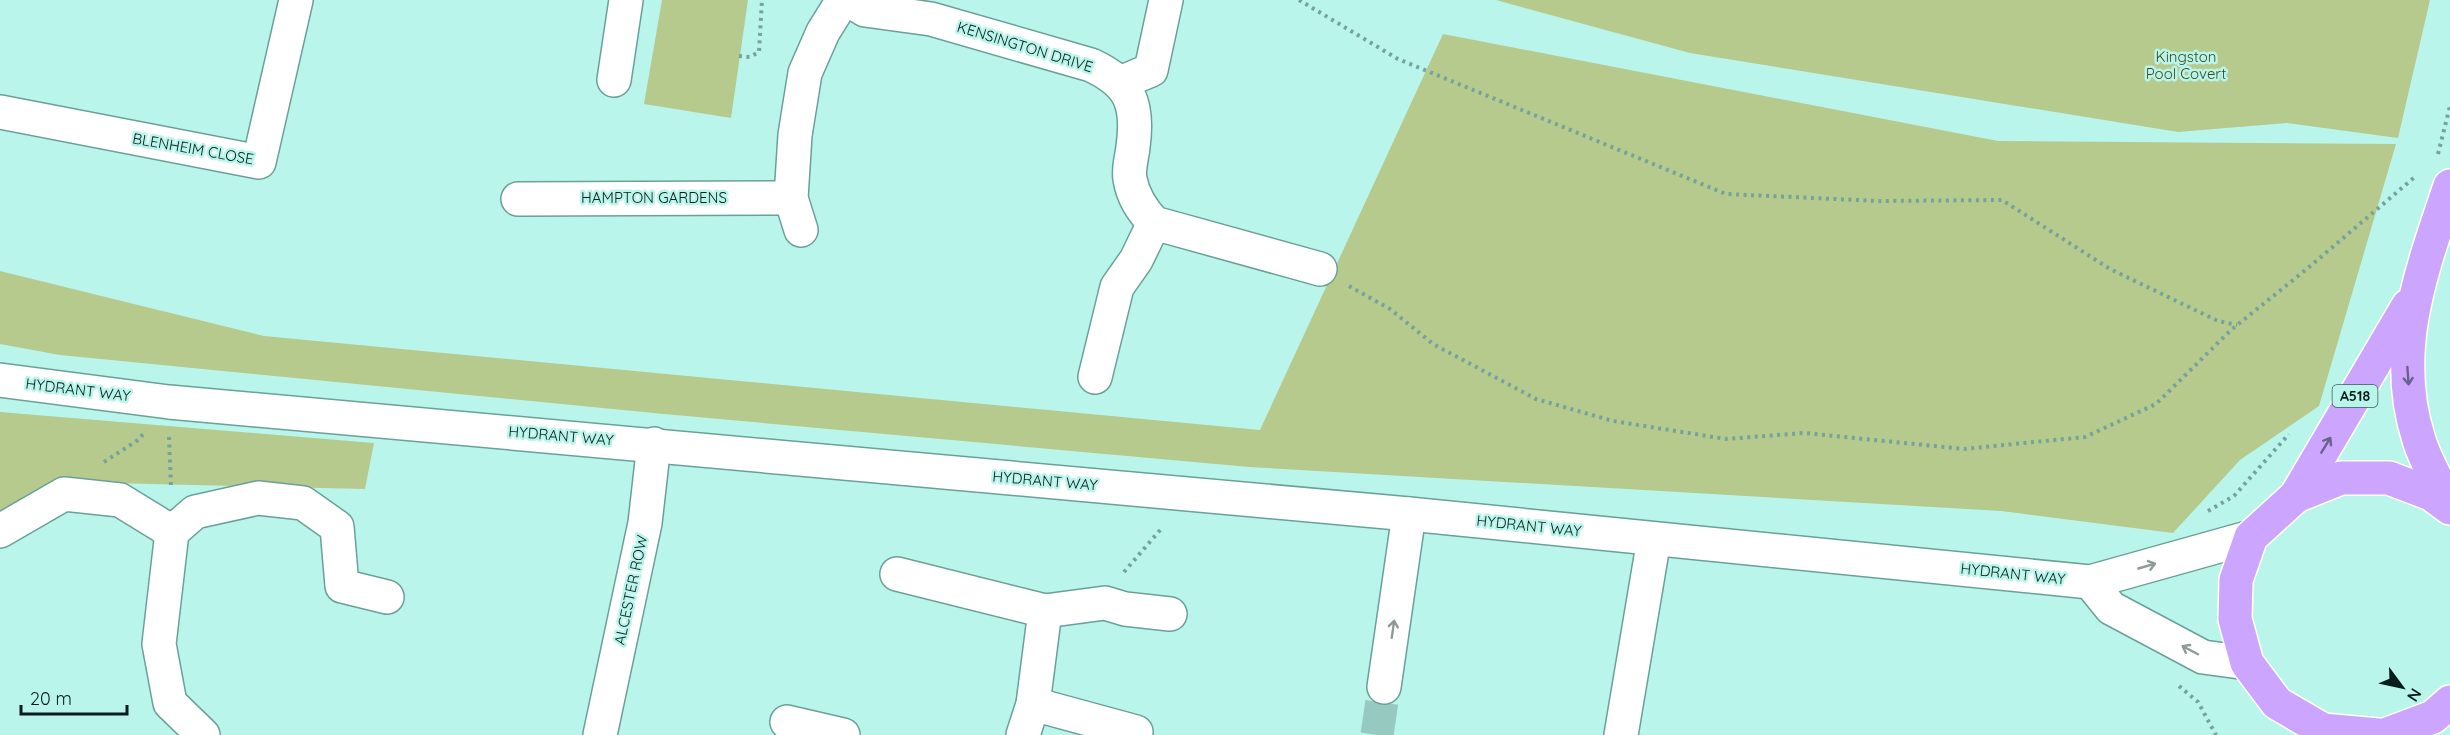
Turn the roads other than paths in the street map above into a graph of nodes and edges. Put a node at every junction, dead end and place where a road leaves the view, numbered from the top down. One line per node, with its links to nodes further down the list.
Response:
1 (296, 0): 8 (street, BLENHEIM CLOSE)
2 (626, 0): 6 (street)
3 (843, 0): 10 (street)
4 (849, 0): 7 (street, KENSINGTON DRIVE)
5 (1166, 0): 7 (street)
6 (614, 80)
7 (1120, 83): 12 (street)
8 (0, 112)
9 (2436, 168): 15 (highway, A518)
10 (791, 198): 11 (street, HAMPTON GARDENS); 13 (street)
11 (518, 199)
12 (1154, 223): 14 (street); 16 (street)
13 (801, 230)
14 (1320, 269)
15 (2414, 297): 19 (highway, A518, one-way to 15); 20 (highway, A518, one-way to 20)
16 (1095, 377)
17 (0, 380): 18 (street, HYDRANT WAY)
18 (654, 444): 21 (street, HYDRANT WAY); 39 (street, ALCESTER ROW)
19 (2296, 496): 20 (highway); 24 (highway)
20 (2450, 507)
21 (1409, 514): 25 (street, HYDRANT WAY); 32 (street, one-way to 21)
22 (0, 531): 23 (street)
23 (172, 532): 28 (street); 38 (street)
24 (2251, 537): 27 (street, HYDRANT WAY, one-way to 24); 31 (highway)
25 (1654, 539): 27 (street, HYDRANT WAY); 42 (street)
26 (897, 574): 29 (street)
27 (2091, 582): 31 (street, one-way to 27)
28 (387, 597)
29 (1045, 611): 30 (street); 33 (street)
30 (1170, 614)
31 (2247, 663): 37 (highway)
32 (1384, 687)
33 (1033, 704): 36 (street); 41 (street)
34 (2437, 718): 44 (highway)
35 (787, 722): 40 (street)
36 (1136, 732)
37 (2323, 733): 43 (highway)
38 (202, 735)
39 (600, 735)
40 (843, 735)
41 (1023, 735)
42 (1621, 735)
43 (2378, 735)
44 (2385, 735)

